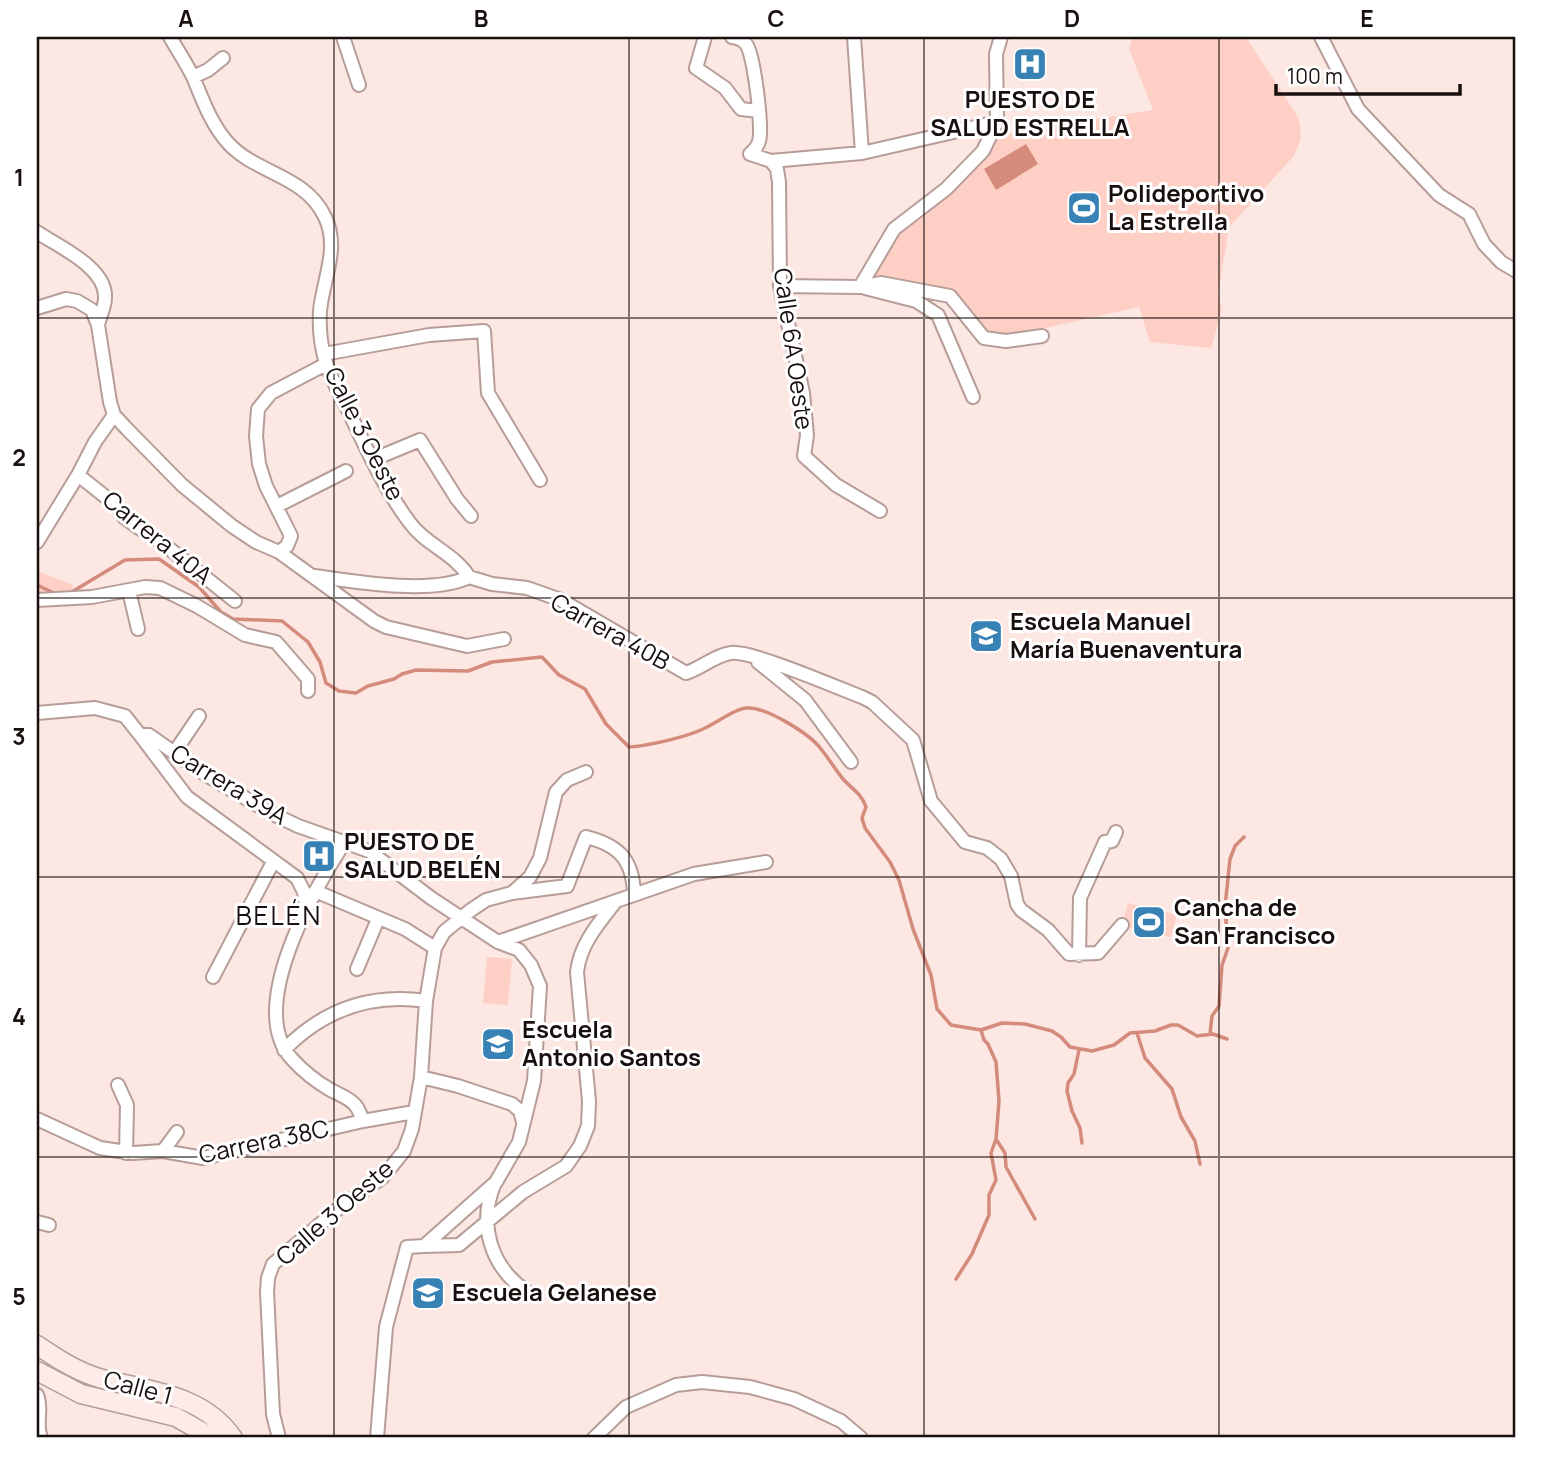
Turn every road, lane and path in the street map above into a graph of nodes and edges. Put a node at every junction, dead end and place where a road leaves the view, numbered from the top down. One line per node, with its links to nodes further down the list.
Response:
1 (170, 37): 9 (street, Calle 3 Oeste)
2 (343, 37): 10 (street)
3 (705, 37): 11 (street)
4 (732, 37): 11 (street)
5 (854, 37): 13 (street)
6 (1001, 37): 12 (street)
7 (1321, 37): 16 (street)
8 (223, 58): 9 (street)
9 (193, 77): 22 (street, Calle 3 Oeste)
10 (359, 85)
11 (758, 111): 14 (street)
12 (997, 122): 13 (street); 18 (street)
13 (862, 153): 14 (street)
14 (771, 161): 17 (street, Calle 6A Oeste)
15 (37, 232): 20 (street)
16 (1516, 271)
17 (780, 286): 18 (street); 30 (street, Calle 6A Oeste)
18 (860, 287): 21 (street); 23 (street)
19 (37, 309): 20 (street)
20 (98, 325): 24 (street)
21 (1042, 336)
22 (325, 359): 25 (street, Calle 3 Oeste); 28 (street); 29 (street)
23 (973, 397)
24 (114, 415): 27 (street); 33 (street, Carrera 40B)
25 (372, 460): 31 (street); 35 (street, Calle 3 Oeste)
26 (346, 471): 29 (street)
27 (78, 475): 32 (street); 38 (street, Carrera 40A)
28 (540, 480)
29 (277, 506): 33 (street)
30 (874, 508)
31 (471, 516)
32 (37, 542)
33 (279, 552): 34 (street, Carrera 40B)
34 (316, 576): 35 (street, Carrera 40B); 40 (street, Carrera 40B)
35 (469, 577): 41 (street, Carrera 40B)
36 (129, 591): 37 (street); 39 (street); 42 (street)
37 (37, 600)
38 (235, 601)
39 (138, 629)
40 (504, 639)
41 (754, 657): 47 (street); 63 (street, Carrera 40B)
42 (309, 691)
43 (37, 713): 45 (street, Carrera 39A)
44 (199, 716): 46 (street)
45 (140, 735): 46 (street, Carrera 39A); 51 (street)
46 (174, 752): 50 (street, Carrera 39A)
47 (851, 762)
48 (586, 772): 54 (street)
49 (1116, 832): 63 (street)
50 (344, 843): 53 (street); 58 (street, Carrera 39A)
51 (273, 862): 57 (street); 65 (street)
52 (766, 862): 55 (street)
53 (314, 891): 57 (street); 59 (street)
54 (512, 893): 55 (street, Calle 3 Oeste); 58 (street, Calle 3 Oeste)
55 (635, 894): 56 (street)
56 (616, 901): 61 (street); 78 (street)
57 (306, 906): 67 (street)
58 (461, 917): 61 (street, Carrera 39A); 62 (street, Calle 3 Oeste)
59 (378, 919): 62 (street); 64 (street)
60 (1122, 925): 63 (street)
61 (498, 942): 73 (street, Carrera 39A)
62 (435, 948): 66 (street, Calle 3 Oeste)
63 (1079, 955)
64 (357, 969)
65 (213, 977)
66 (426, 1001): 67 (street); 68 (street, Calle 3 Oeste)
67 (284, 1050): 72 (street)
68 (421, 1077): 70 (street, Calle 3 Oeste); 73 (street)
69 (118, 1085): 76 (street)
70 (414, 1112): 72 (street, Carrera 38C); 87 (street, Calle 3 Oeste)
71 (37, 1119): 76 (street, Carrera 38C)
72 (363, 1121): 75 (street, Carrera 38C)
73 (524, 1126): 77 (street, Carrera 39A)
74 (177, 1132): 75 (street)
75 (163, 1151): 76 (street, Carrera 38C)
76 (126, 1153)
77 (496, 1182): 78 (street); 79 (street)
78 (487, 1224): 79 (street); 80 (street)
79 (424, 1246): 88 (street)
80 (526, 1291)
81 (37, 1345): 86 (main road, Calle 1)
82 (37, 1371): 85 (main road, Calle 1)
83 (37, 1395): 84 (street)
84 (41, 1438)
85 (213, 1438)
86 (233, 1438)
87 (279, 1438)
88 (377, 1438)
89 (594, 1438): 90 (street)
90 (861, 1438)

